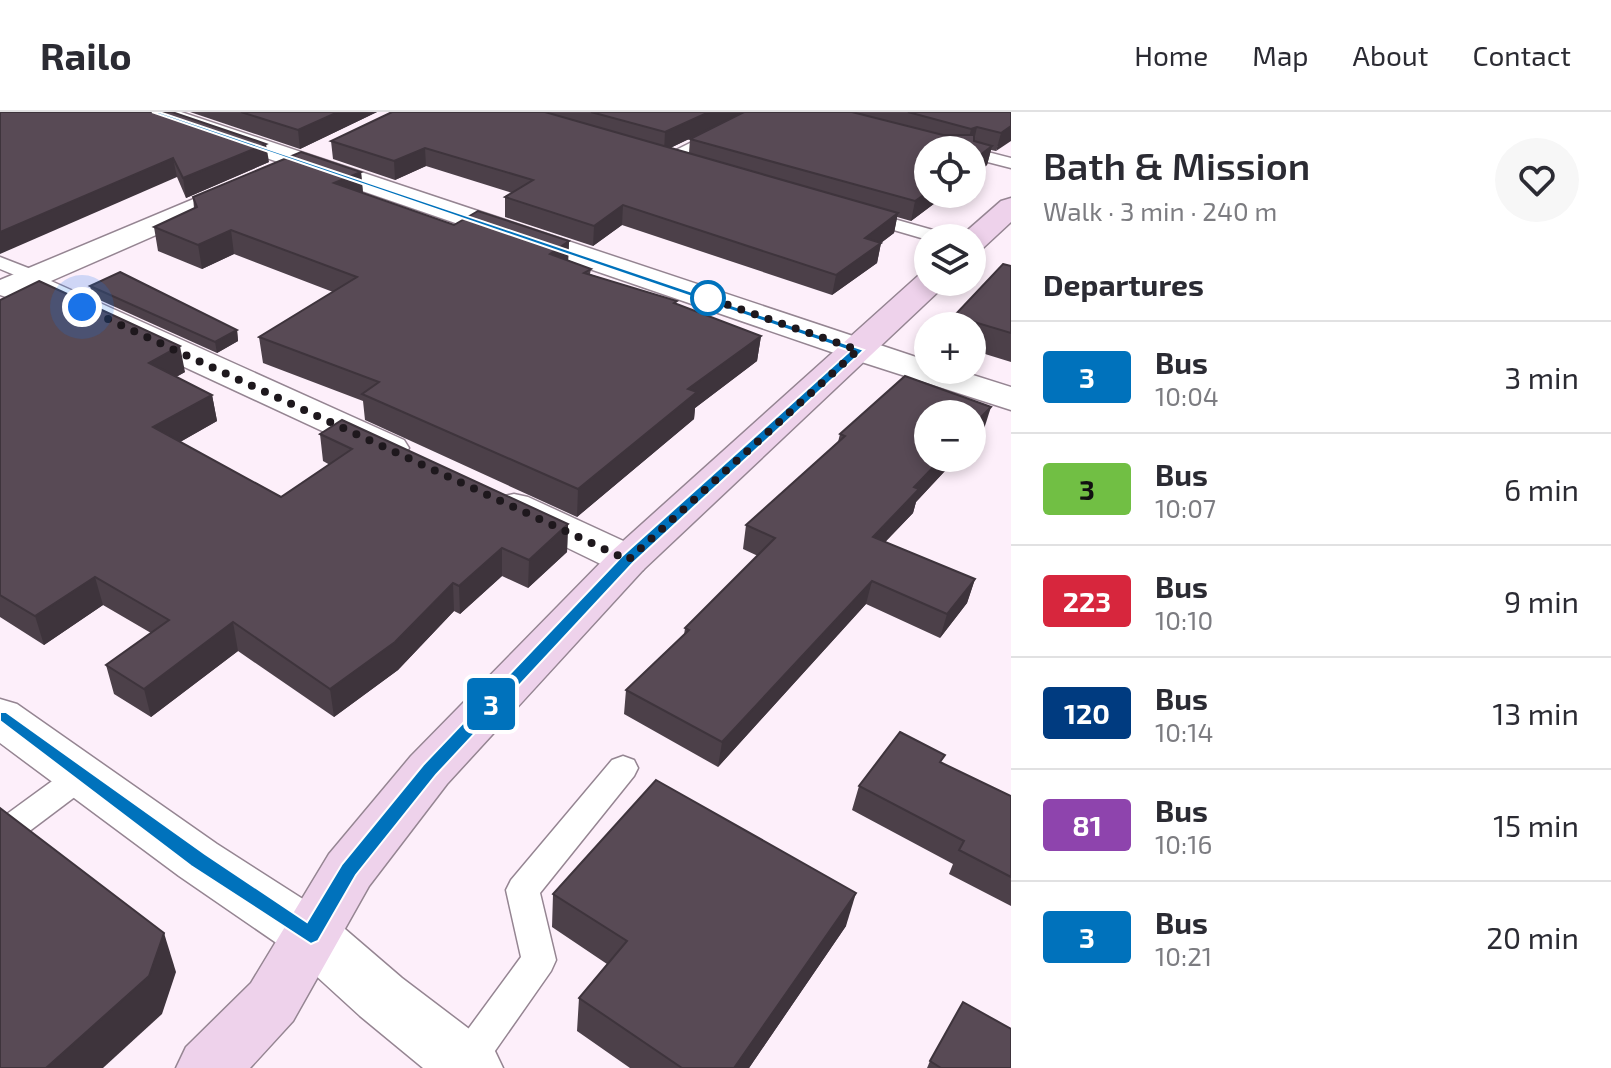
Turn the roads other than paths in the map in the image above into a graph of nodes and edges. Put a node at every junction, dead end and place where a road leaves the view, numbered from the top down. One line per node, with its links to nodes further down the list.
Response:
1 (156, 112): 5 (street)
2 (764, 112): 7 (lane)
3 (336, 145): 5 (street)
4 (986, 157): 6 (lane)
5 (302, 161): 12 (street); 14 (street)
6 (1011, 163)
7 (696, 168)
8 (1011, 207): 10 (main road)
9 (849, 212): 11 (lane)
10 (986, 229)
11 (914, 230)
12 (15, 278): 16 (street)
13 (915, 296): 14 (main road)
14 (858, 350): 15 (street); 18 (main road)
15 (1011, 399)
16 (422, 463)
17 (478, 489): 18 (street)
18 (628, 560): 23 (main road)
19 (0, 717): 21 (street)
20 (623, 768): 24 (lane)
21 (81, 776): 22 (lane); 23 (street)
22 (0, 836)
23 (311, 935): 24 (street); 25 (main road)
24 (468, 1065)
25 (208, 1068)

